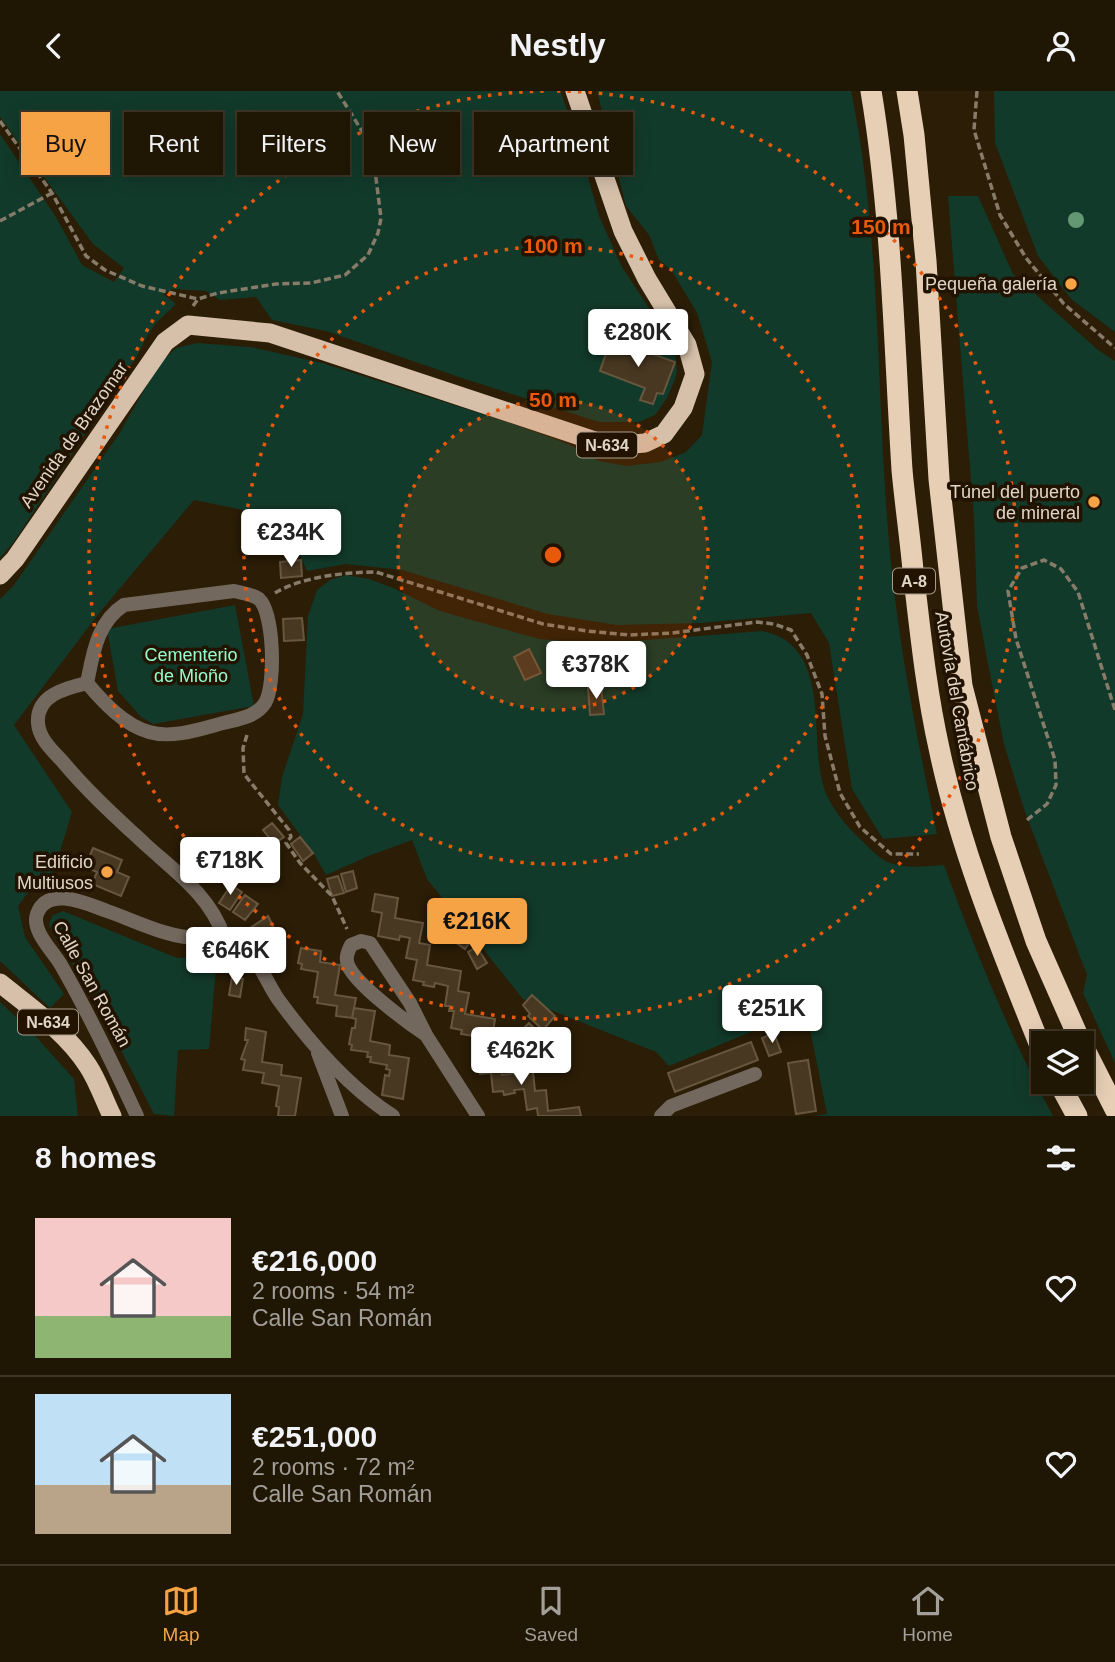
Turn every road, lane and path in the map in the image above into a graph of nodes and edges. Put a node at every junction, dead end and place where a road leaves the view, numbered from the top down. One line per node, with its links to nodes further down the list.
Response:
1 (337, 91): 9 (path)
2 (575, 91): 10 (highway, N-634)
3 (871, 91): 22 (highway, Autovía del Cantábrico / A-8)
4 (907, 91): 23 (highway, Autovía del Cantábrico / A-8)
5 (977, 91): 11 (path)
6 (0, 121): 7 (path)
7 (52, 194): 8 (path); 9 (path)
8 (0, 221)
9 (198, 299): 10 (path)
10 (188, 325): 12 (highway, Avenida de Brazomar)
11 (1115, 348)
12 (0, 575)
13 (261, 601): 14 (street); 16 (street); 18 (path)
14 (87, 683): 16 (street); 20 (street)
15 (1115, 710): 17 (path)
16 (251, 715): 19 (path)
17 (1027, 820)
18 (919, 854)
19 (348, 930)
20 (224, 937): 25 (street); 31 (street, Calle San Román)
21 (0, 983): 30 (highway, N-634)
22 (1034, 1031)
23 (1075, 1031)
24 (426, 1035): 24 (street); 34 (street)
25 (314, 1042): 32 (street); 33 (street)
26 (1094, 1069): 29 (highway, Autovía del Cantábrico / A-8)
27 (755, 1074): 35 (street)
28 (1065, 1094): 36 (highway)
29 (1115, 1109)
30 (112, 1116)
31 (137, 1116)
32 (342, 1116)
33 (393, 1116)
34 (478, 1116)
35 (661, 1116)
36 (1077, 1116)

